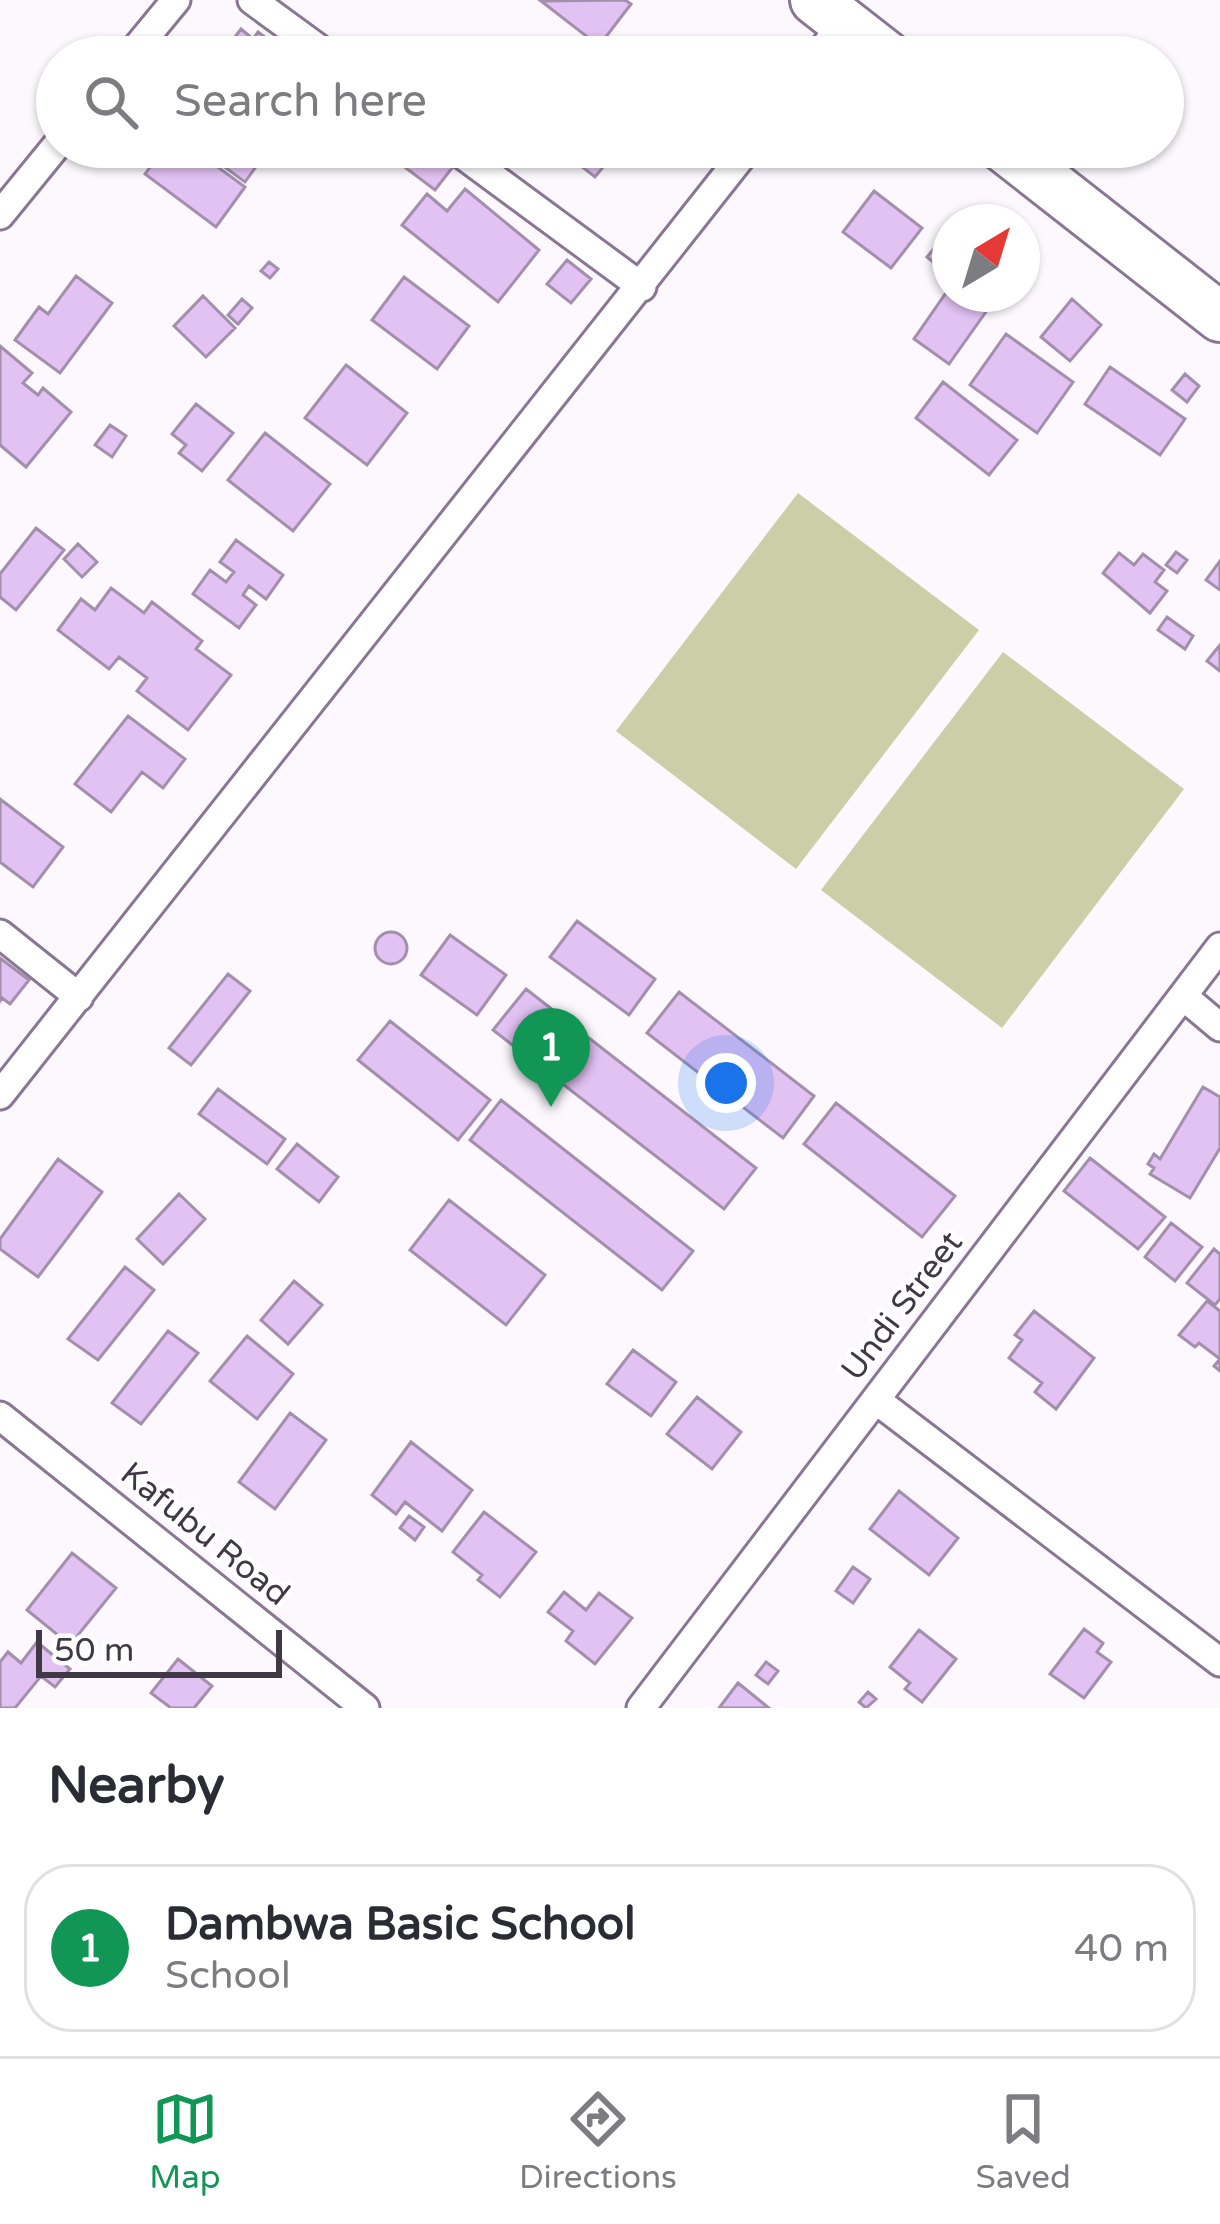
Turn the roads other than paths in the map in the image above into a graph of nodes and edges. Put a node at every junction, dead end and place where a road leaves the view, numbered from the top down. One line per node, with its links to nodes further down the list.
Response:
1 (176, 0): 3 (street)
2 (252, 0): 4 (street)
3 (146, 36)
4 (301, 36)
5 (39, 168): 9 (street)
6 (481, 168): 10 (street)
7 (733, 168): 10 (street)
8 (1030, 168): 11 (highway)
9 (0, 215)
10 (642, 286): 15 (street)
11 (1220, 317)
12 (0, 934): 15 (street)
13 (1220, 947): 14 (street, Undi Street)
14 (1184, 996): 16 (street); 18 (street, Undi Street)
15 (79, 997): 17 (street)
16 (1220, 1027)
17 (0, 1095)
18 (875, 1400): 20 (street); 22 (street, Undi Street)
19 (0, 1416): 21 (street, Kafubu Road)
20 (1220, 1662)
21 (365, 1708)
22 (641, 1708)

